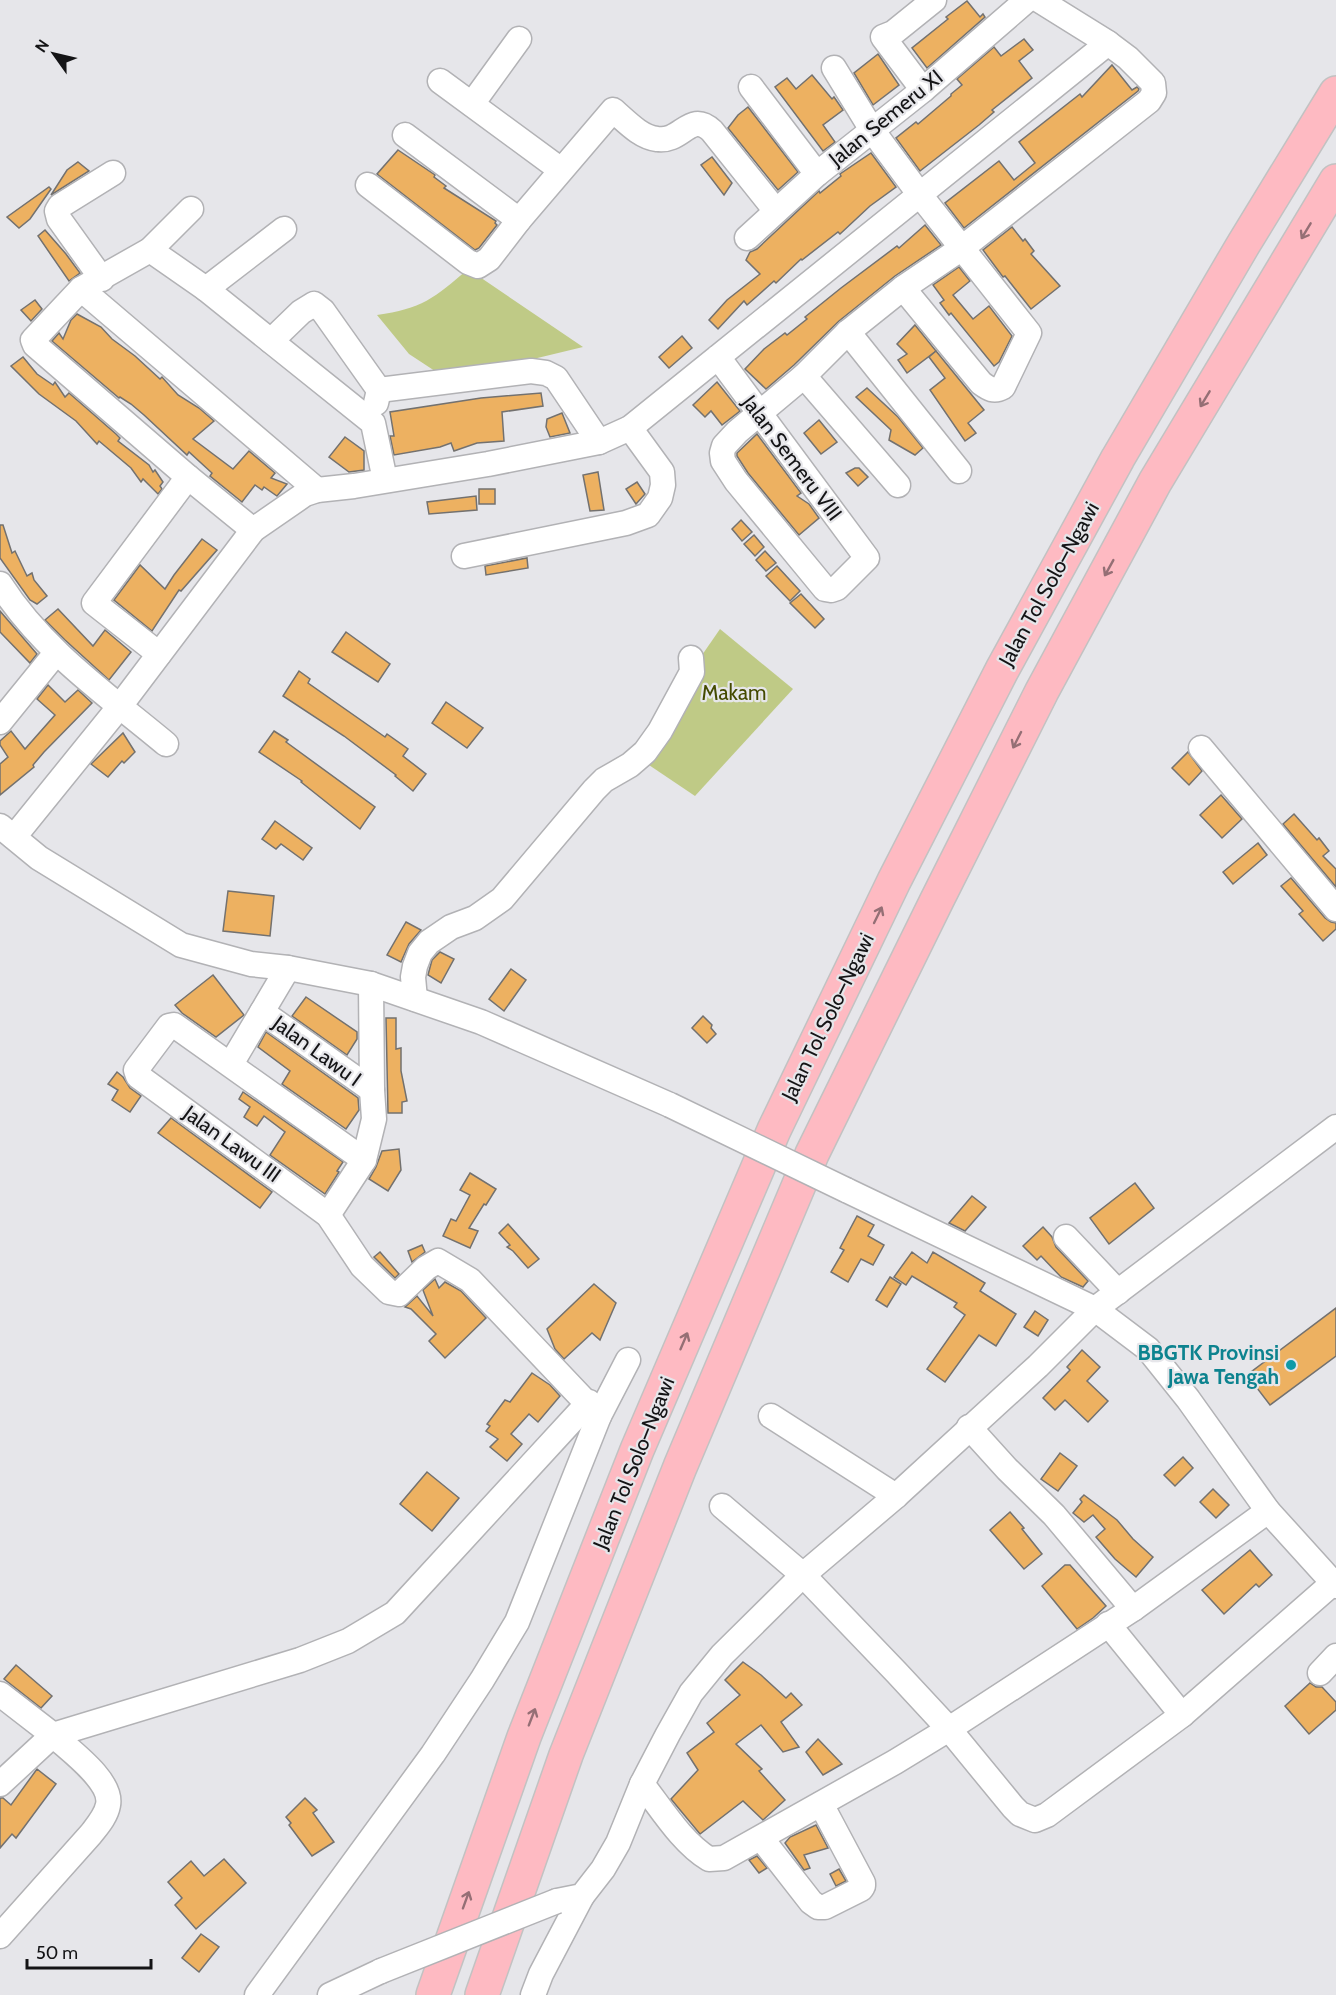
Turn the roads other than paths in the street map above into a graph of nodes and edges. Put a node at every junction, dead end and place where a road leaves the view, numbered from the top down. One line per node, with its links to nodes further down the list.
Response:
1 (934, 0): 9 (street)
2 (1027, 0): 9 (street, Jalan Semeru XI)
3 (1039, 0): 5 (street)
4 (519, 39): 11 (street)
5 (1108, 43): 19 (street); 25 (street)
6 (834, 68): 12 (street)
7 (440, 81): 11 (street)
8 (751, 87): 16 (street)
9 (923, 90): 12 (street, Jalan Semeru XI)
10 (1336, 93): 91 (highway, Jalan Tol Solo–Ngawi, one-way to 10)
11 (472, 104): 14 (street)
12 (872, 130): 16 (street, Jalan Semeru XI); 19 (street)
13 (405, 135): 22 (street)
14 (561, 170): 21 (street); 22 (street)
15 (114, 173): 27 (street)
16 (817, 174): 21 (street, Jalan Semeru XI)
17 (1336, 182): 92 (highway, Jalan Tol Solo–Ngawi, one-way to 92)
18 (368, 185): 22 (street)
19 (920, 195): 25 (street); 32 (street)
20 (191, 209): 26 (street)
21 (776, 211): 24 (street, Jalan Semeru XI)
22 (519, 220)
23 (284, 229): 29 (street)
24 (747, 238)
25 (962, 248): 28 (street); 28 (street)
26 (150, 250): 27 (street); 29 (street)
27 (92, 284): 40 (street); 43 (street)
28 (903, 288): 30 (street)
29 (206, 289): 31 (street)
30 (848, 332): 33 (street); 39 (street)
31 (271, 341): 34 (street); 36 (street)
32 (718, 357): 35 (street, Jalan Semeru VIII); 37 (street)
33 (804, 376): 35 (street); 42 (street)
34 (379, 390): 36 (street); 38 (street)
35 (760, 414): 35 (street, Jalan Semeru VIII)
36 (373, 423): 41 (street)
37 (636, 423): 38 (street); 45 (street)
38 (599, 442): 41 (street)
39 (960, 471)
40 (188, 477): 44 (street); 48 (street)
41 (385, 480): 43 (street)
42 (898, 485)
43 (316, 490): 44 (street)
44 (253, 530): 48 (street)
45 (464, 556)
46 (0, 584): 47 (street)
47 (56, 653): 50 (street); 51 (street)
48 (159, 654): 50 (street)
49 (691, 658): 58 (street)
50 (120, 706): 52 (street); 54 (street)
51 (0, 722)
52 (166, 744)
53 (1201, 748): 55 (street)
54 (7, 832): 56 (street)
55 (1336, 909)
56 (288, 968): 57 (street); 59 (street)
57 (370, 984): 58 (street); 61 (street)
58 (415, 999): 67 (street, bridge)
59 (262, 1012): 60 (street); 61 (street, Jalan Lawu I)
60 (231, 1064): 63 (street); 64 (street, Jalan Lawu III)
61 (372, 1090): 63 (street)
62 (1336, 1127): 66 (street)
63 (364, 1160): 64 (street)
64 (328, 1215): 69 (street, Jalan Lawu III)
65 (1066, 1237): 66 (street)
66 (1118, 1292): 67 (street)
67 (1095, 1310): 71 (street); 74 (street)
68 (628, 1360): 69 (street)
69 (594, 1409): 82 (street); 89 (street)
70 (771, 1416): 72 (street)
71 (969, 1427): 72 (street); 77 (street)
72 (896, 1496): 75 (street)
73 (722, 1506): 75 (street)
74 (1269, 1511): 76 (street); 77 (street)
75 (802, 1575): 81 (street); 84 (street)
76 (1335, 1584): 80 (street)
77 (1133, 1609): 78 (street)
78 (1108, 1624): 80 (street); 81 (street)
79 (0, 1694): 82 (street)
80 (1182, 1715): 81 (street)
81 (949, 1729): 85 (street)
82 (53, 1735): 83 (street); 88 (street)
83 (0, 1784)
84 (642, 1784): 86 (street); 87 (street)
85 (821, 1804): 86 (street); 86 (street)
86 (761, 1838)
87 (582, 1896): 90 (street, bridge); 93 (street)
88 (0, 1936)
89 (257, 1995)
90 (330, 1995)
91 (433, 1995)
92 (482, 1995)
93 (533, 1995)

